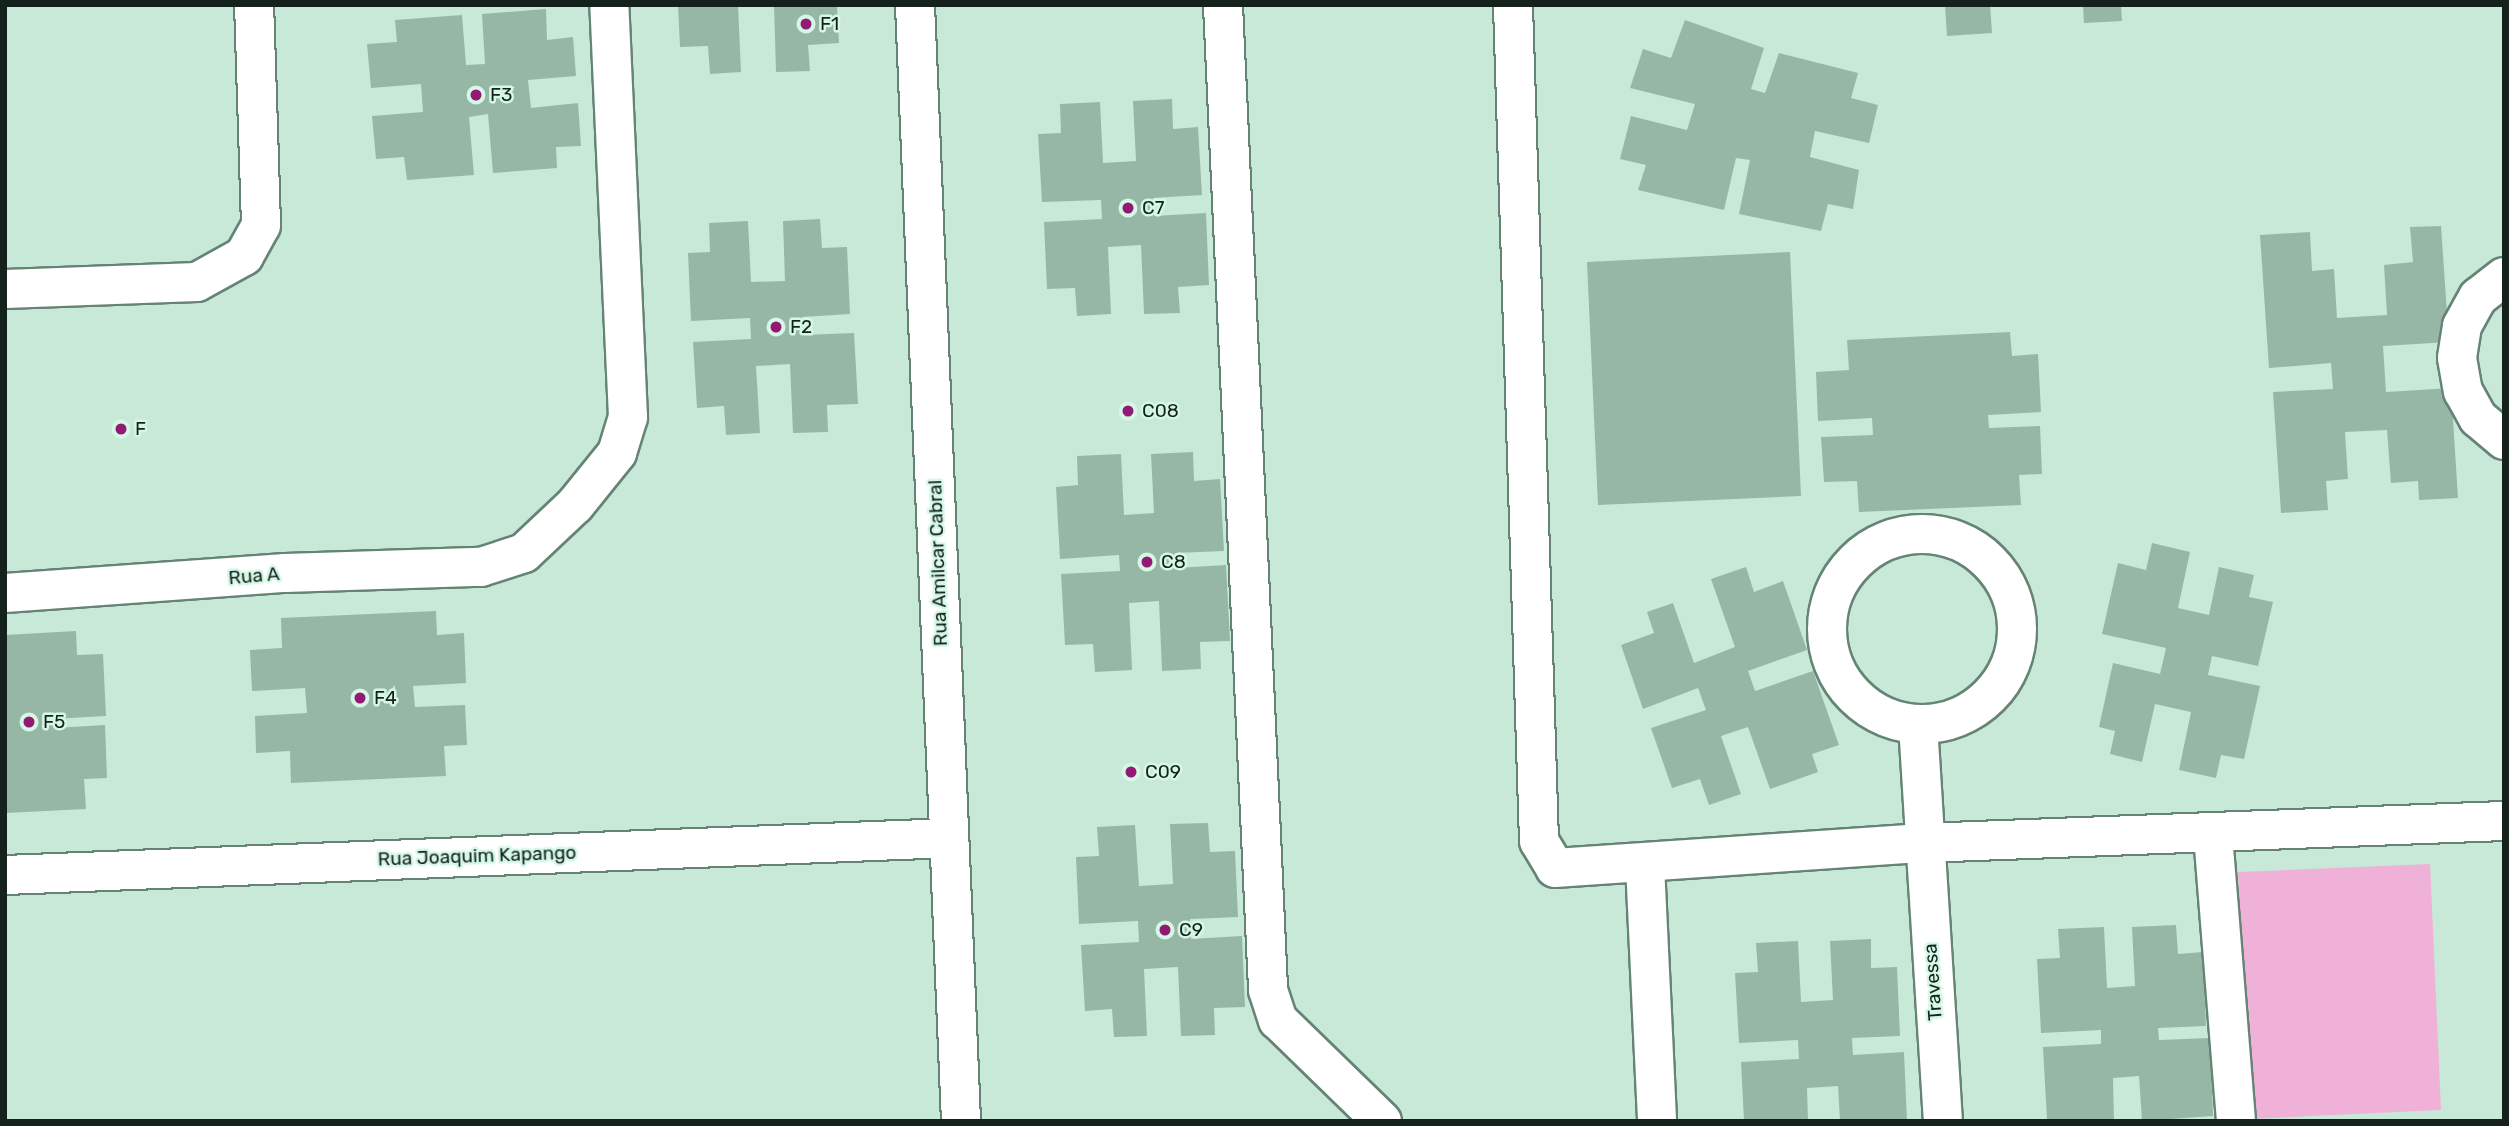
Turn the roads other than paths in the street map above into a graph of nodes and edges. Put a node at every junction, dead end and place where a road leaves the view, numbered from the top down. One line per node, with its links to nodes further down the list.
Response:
1 (254, 5): 7 (street)
2 (609, 5): 9 (street, Rua A)
3 (915, 5): 13 (street, Rua Amilcar Cabral)
4 (1223, 5): 18 (street)
5 (1513, 5): 15 (street)
6 (2504, 277): 8 (street)
7 (5, 289)
8 (2504, 440)
9 (5, 593)
10 (1918, 725): 10 (street); 14 (street, Travessa)
11 (2504, 821): 12 (street)
12 (2213, 835): 14 (street); 21 (street)
13 (950, 838): 16 (street, Rua Joaquim Kapango); 17 (street, Rua Amilcar Cabral)
14 (1923, 843): 15 (street); 20 (street, Travessa)
15 (1645, 865): 19 (street)
16 (5, 875)
17 (961, 1121)
18 (1382, 1121)
19 (1657, 1121)
20 (1943, 1121)
21 (2236, 1121)

